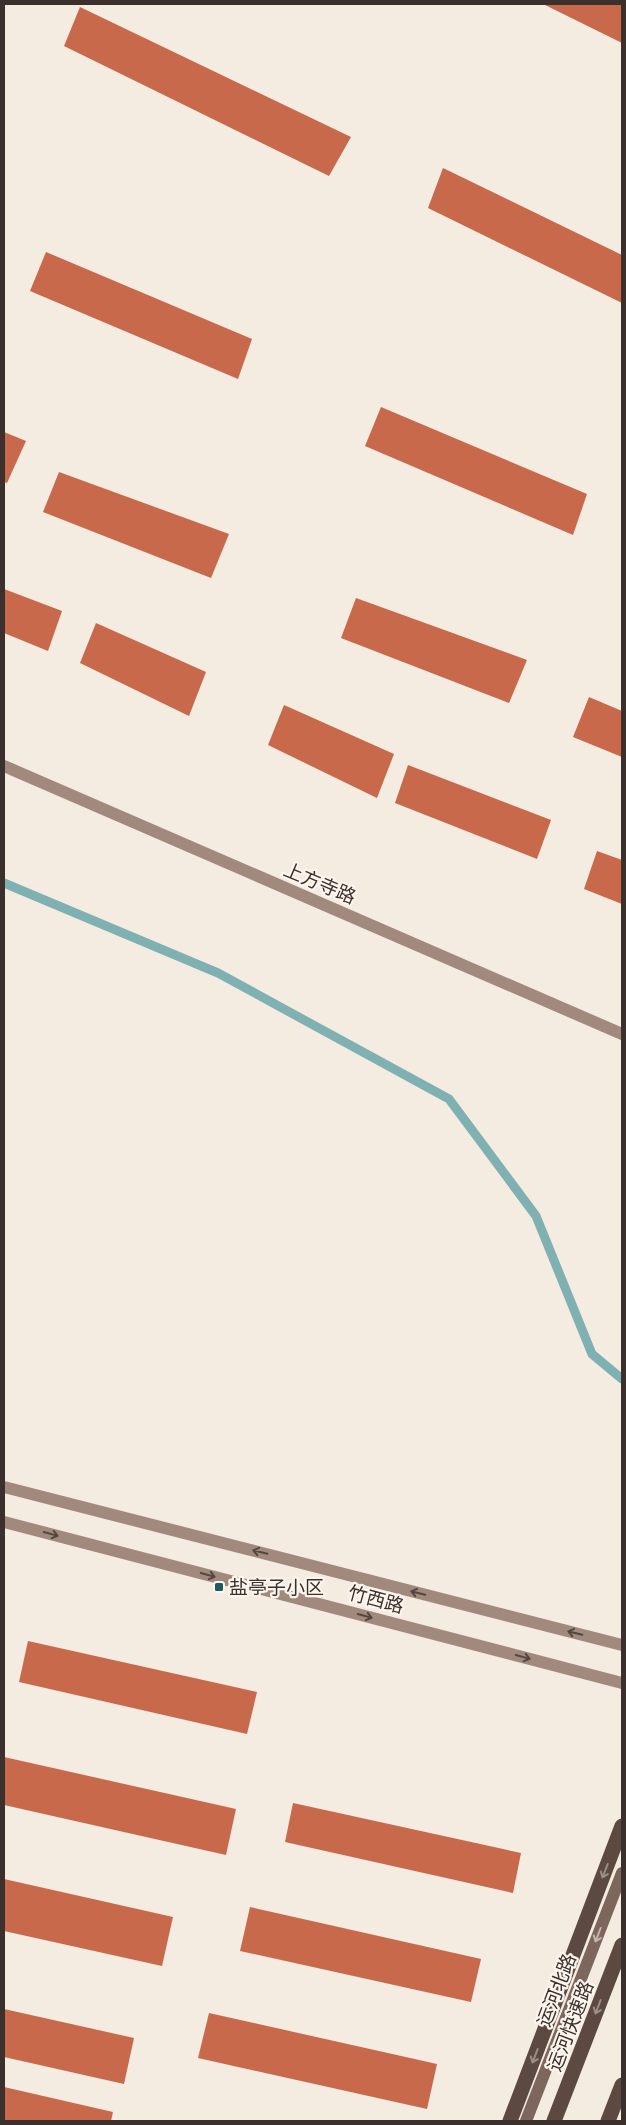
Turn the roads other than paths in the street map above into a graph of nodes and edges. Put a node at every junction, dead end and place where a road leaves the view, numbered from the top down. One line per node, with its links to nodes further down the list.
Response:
1 (4, 766): 2 (main road, 上方寺路)
2 (622, 1034)
3 (4, 1487): 5 (main road, 竹西路, one-way to 3)
4 (4, 1522): 6 (main road, 竹西路, one-way to 6)
5 (622, 1645)
6 (622, 1683)
7 (622, 1826): 11 (highway, one-way to 11)
8 (622, 1873): 12 (main road, 运河北路, one-way to 12)
9 (622, 1945): 13 (highway, 运河快速路, one-way to 13)
10 (622, 2085): 14 (highway)
11 (510, 2121)
12 (526, 2121)
13 (554, 2121)
14 (608, 2121)

